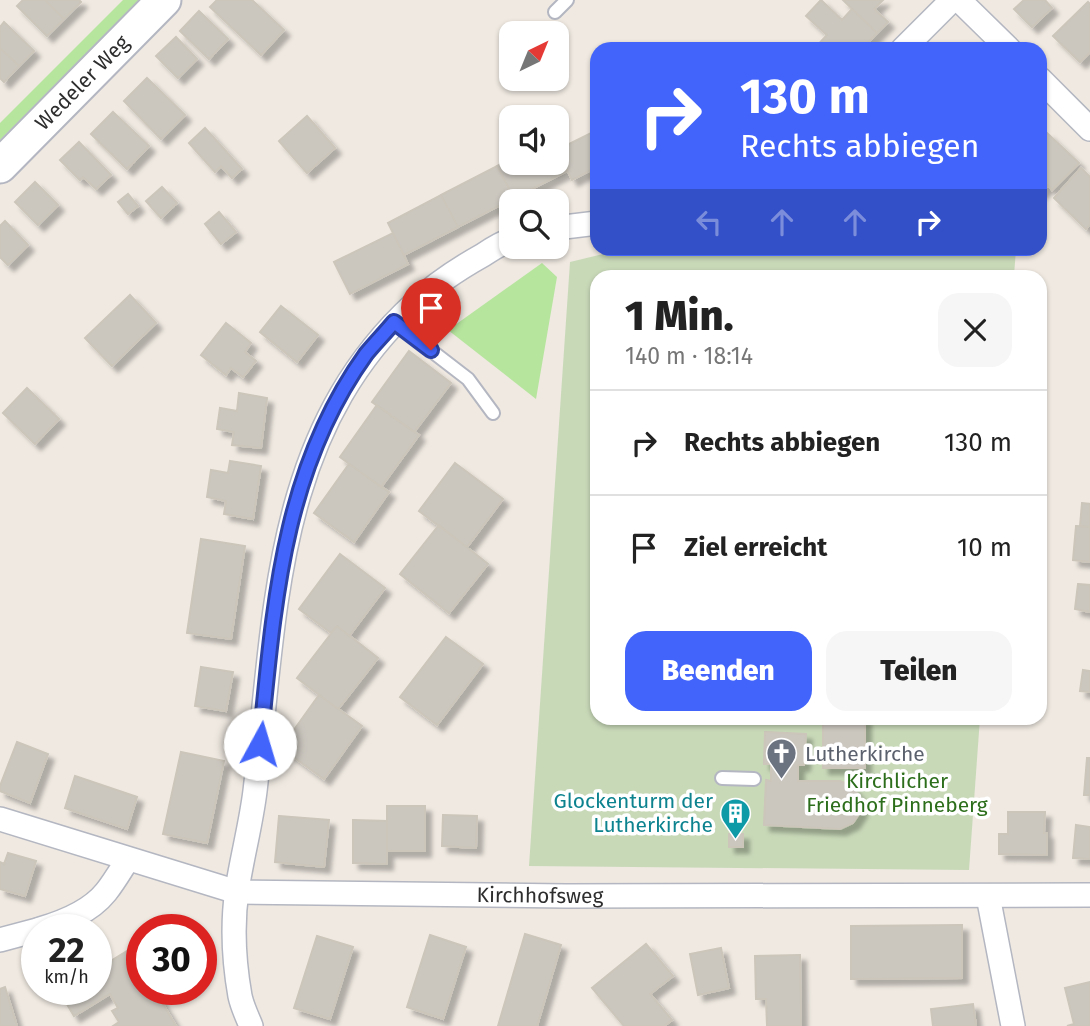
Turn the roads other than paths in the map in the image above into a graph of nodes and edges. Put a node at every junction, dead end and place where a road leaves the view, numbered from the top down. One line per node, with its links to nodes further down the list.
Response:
1 (164, 0): 10 (main road, Wedeler Weg)
2 (567, 0): 5 (lane)
3 (952, 0): 6 (street)
4 (959, 0): 7 (street)
5 (555, 12)
6 (910, 42)
7 (1002, 42)
8 (1047, 86): 9 (street)
9 (1090, 129)
10 (0, 166)
11 (590, 224): 12 (street)
12 (569, 226)
13 (499, 246): 14 (street)
14 (394, 322): 15 (lane); 20 (street)
15 (494, 413)
16 (722, 778): 17 (lane)
17 (754, 779)
18 (0, 819): 19 (street, Kirchhofsweg)
19 (128, 859): 20 (street, Kirchhofsweg); 23 (street)
20 (237, 892): 22 (street, Kirchhofsweg); 26 (street)
21 (1090, 895): 22 (street, Kirchhofsweg)
22 (988, 896): 27 (street)
23 (78, 914)
24 (21, 934): 25 (street)
25 (0, 940)
26 (251, 1026)
27 (1013, 1026)

